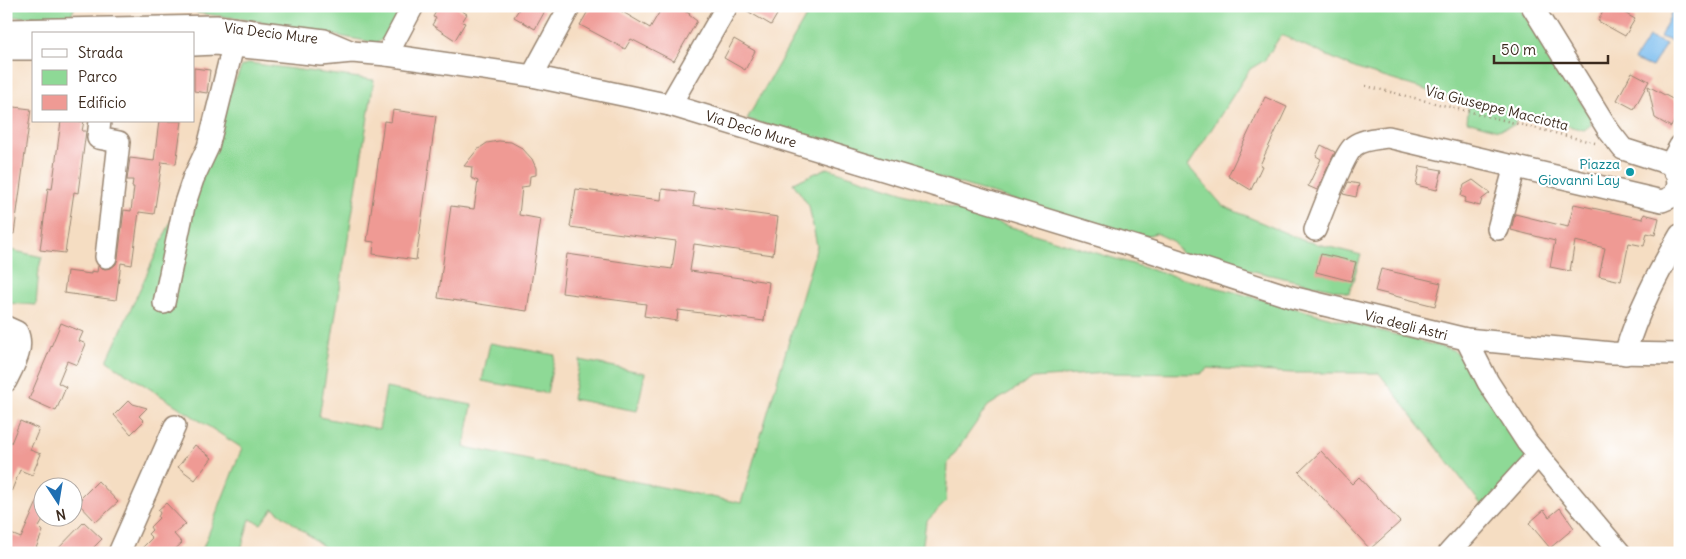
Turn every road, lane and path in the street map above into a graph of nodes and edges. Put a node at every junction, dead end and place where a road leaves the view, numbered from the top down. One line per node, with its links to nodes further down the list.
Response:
1 (413, 6): 12 (street)
2 (570, 6): 13 (street)
3 (727, 6): 15 (street)
4 (1532, 6): 17 (street)
5 (6, 30): 6 (street, Via Decio Mure)
6 (107, 31): 11 (street, Via Decio Mure)
7 (195, 45): 8 (street, Via Decio Mure)
8 (233, 46): 11 (street, Via Decio Mure); 26 (street)
9 (6, 49): 10 (street)
10 (32, 49)
11 (352, 52): 12 (street, Via Decio Mure)
12 (387, 55): 13 (street, Via Decio Mure)
13 (532, 76): 15 (street, Via Decio Mure)
14 (1366, 86): 17 (path, Via Giuseppe Macciotta)
15 (670, 105): 24 (street, Via Decio Mure)
16 (100, 122): 25 (street)
17 (1623, 150): 18 (street)
18 (1675, 155): 20 (street)
19 (1516, 166): 20 (street); 21 (street); 22 (street)
20 (1672, 197)
21 (1498, 229)
22 (1315, 230)
23 (1680, 235): 29 (street)
24 (1140, 248): 28 (street, Via degli Astri)
25 (106, 257)
26 (164, 303)
27 (6, 327): 31 (street)
28 (1466, 339): 29 (street, Via degli Astri); 33 (street)
29 (1624, 354): 30 (street, Via degli Astri)
30 (1680, 354)
31 (6, 381)
32 (175, 426): 34 (street)
33 (1538, 455): 35 (street); 36 (street)
34 (119, 553)
35 (1449, 553)
36 (1620, 553)

